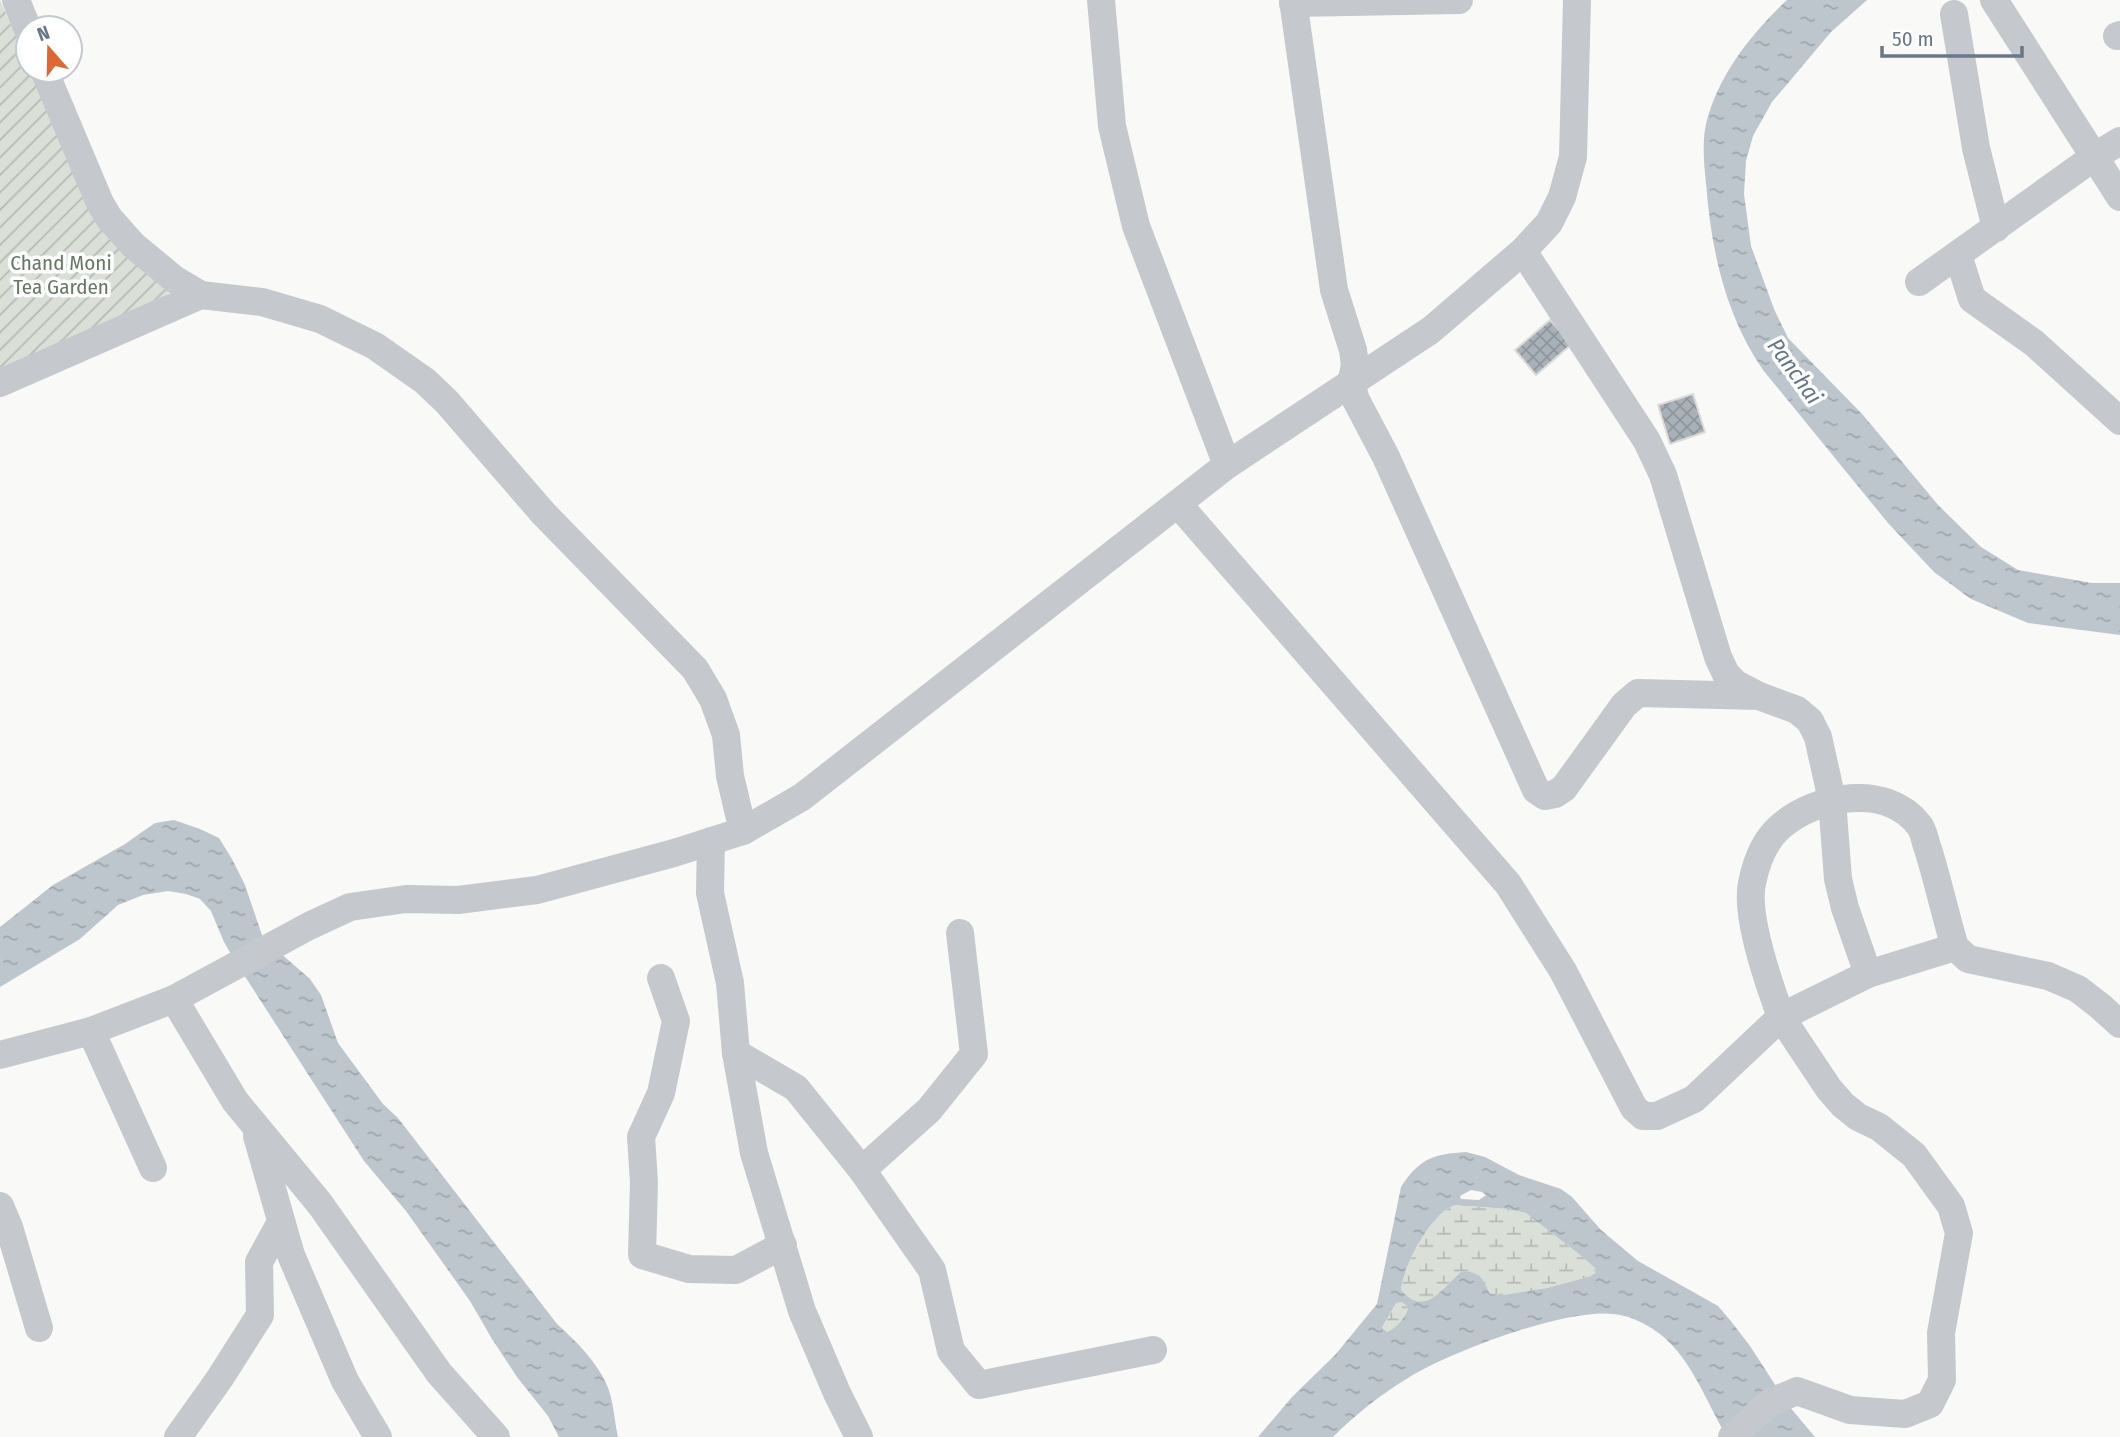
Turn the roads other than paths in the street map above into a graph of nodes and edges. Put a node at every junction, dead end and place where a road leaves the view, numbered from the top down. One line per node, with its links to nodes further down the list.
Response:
1 (1101, 0): 19 (street)
2 (1459, 0): 5 (street)
3 (1577, 0): 12 (street)
4 (1994, 0): 9 (street)
5 (1293, 1): 17 (street)
6 (1954, 14): 11 (street)
7 (50, 84): 15 (street)
8 (2120, 141): 9 (street)
9 (2094, 157): 10 (street); 11 (street)
10 (2120, 197)
11 (1996, 228): 13 (street)
12 (1523, 251): 17 (street); 21 (street)
13 (1958, 255): 14 (street); 18 (street)
14 (1919, 282)
15 (201, 295): 16 (street); 23 (street)
16 (0, 383)
17 (1351, 384): 19 (street); 21 (street)
18 (2120, 421)
19 (1227, 466): 20 (street)
20 (1178, 504): 23 (street); 30 (street)
21 (1759, 696): 22 (street)
22 (1832, 800): 26 (street); 27 (street); 30 (street)
23 (743, 831): 24 (street)
24 (710, 841): 29 (street); 33 (street)
25 (960, 933): 37 (street)
26 (1955, 947): 27 (street); 31 (street)
27 (1868, 974): 30 (street)
28 (660, 978): 40 (street)
29 (174, 999): 32 (street); 35 (street)
30 (1781, 1017): 47 (street)
31 (2120, 1024)
32 (91, 1031): 34 (street); 36 (street)
33 (736, 1053): 37 (street); 40 (street)
34 (0, 1055)
35 (254, 1124): 39 (street); 45 (street)
36 (153, 1168)
37 (862, 1170): 42 (street)
38 (0, 1206): 41 (street)
39 (282, 1222): 43 (street); 44 (street)
40 (783, 1245): 46 (street)
41 (39, 1328)
42 (1153, 1350)
43 (178, 1437)
44 (378, 1437)
45 (496, 1437)
46 (859, 1437)
47 (1732, 1437)

